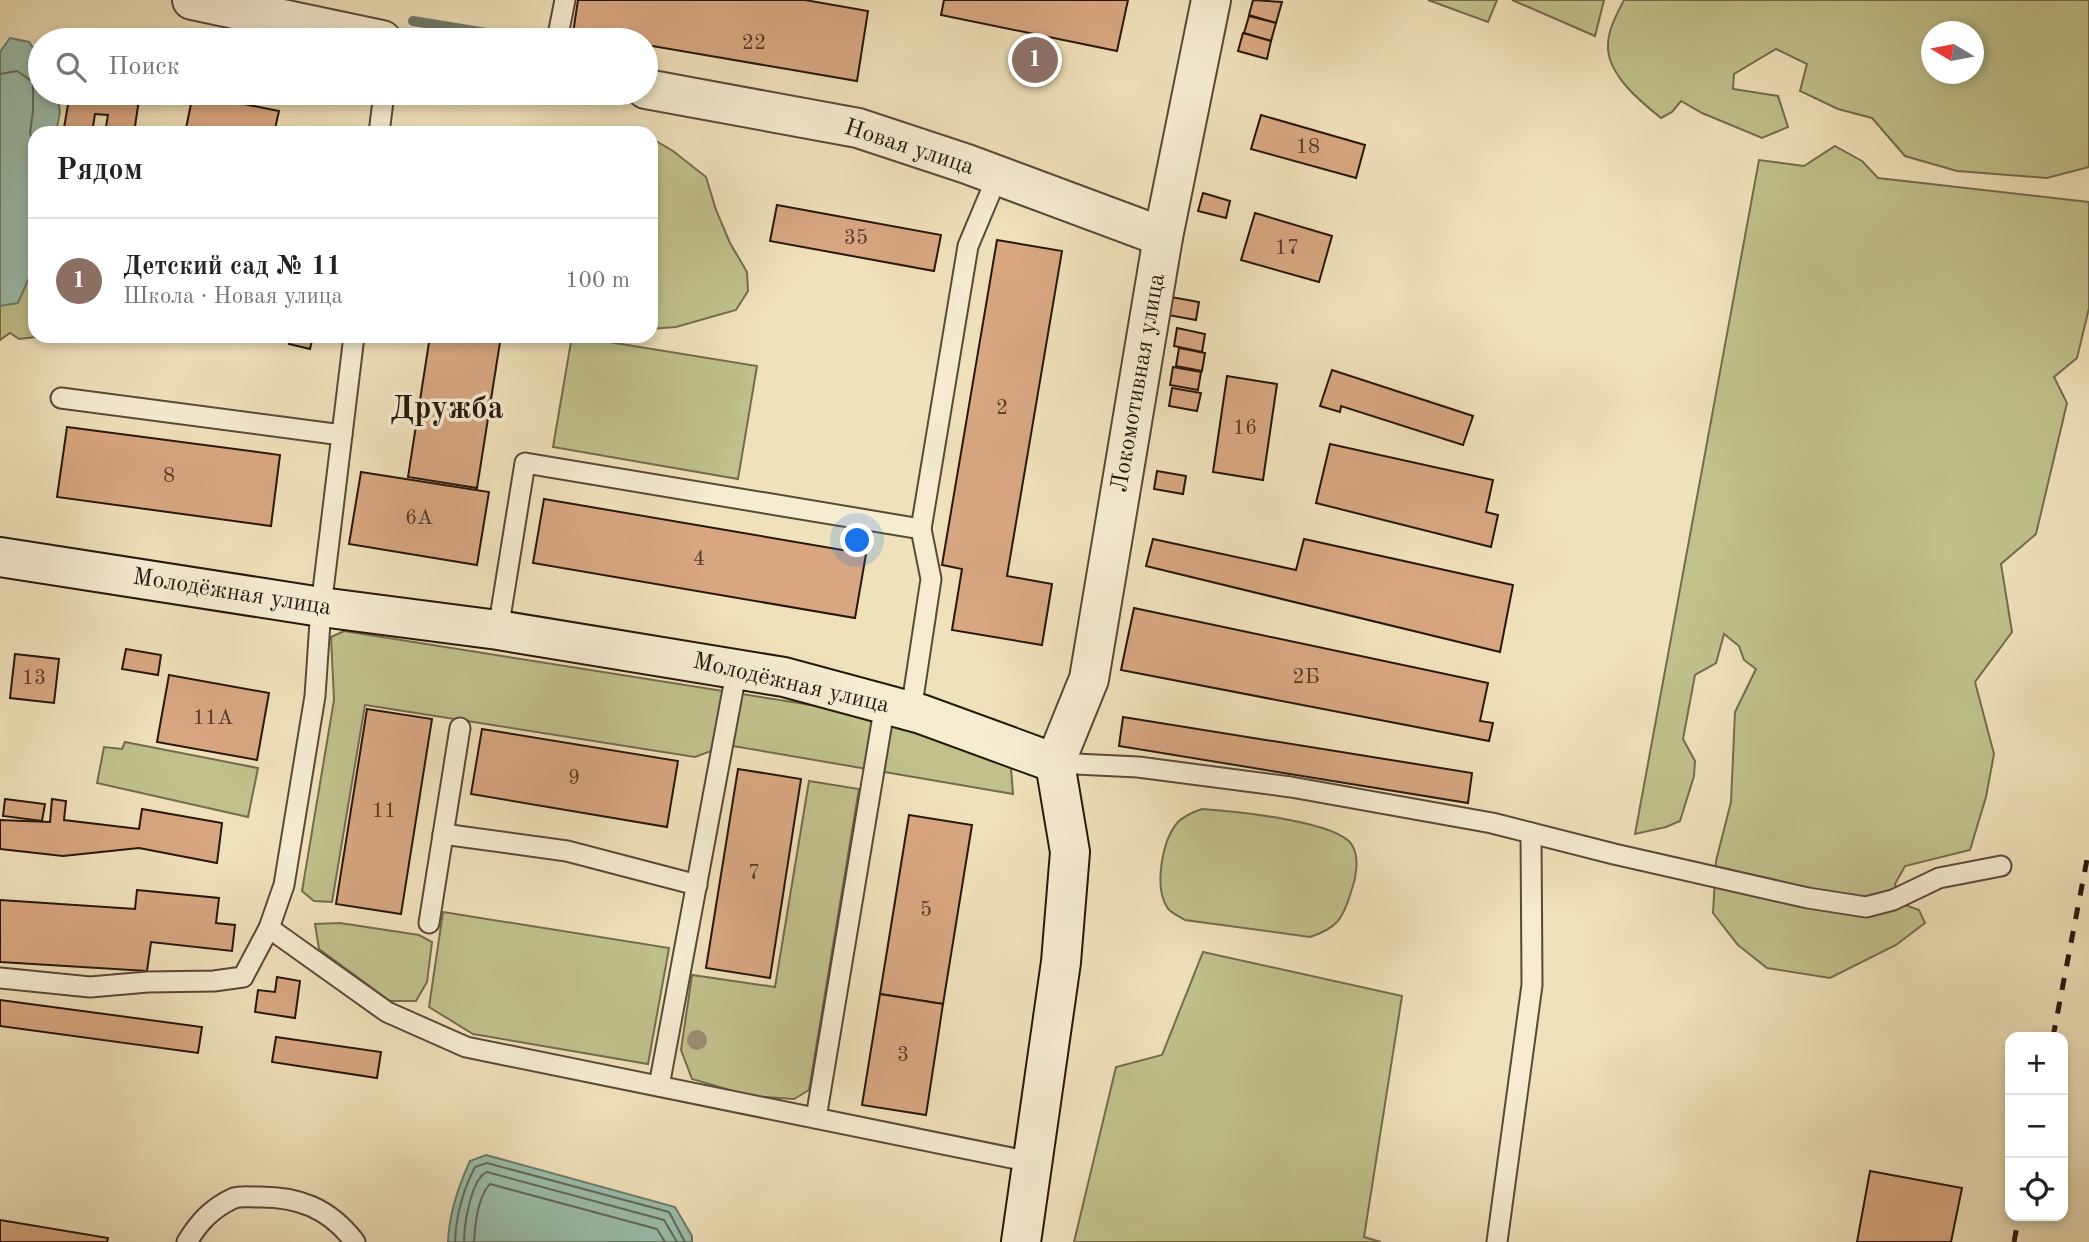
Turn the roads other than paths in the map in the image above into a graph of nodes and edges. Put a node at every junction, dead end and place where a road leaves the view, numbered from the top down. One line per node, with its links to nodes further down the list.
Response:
1 (192, 0): 4 (street)
2 (565, 0): 5 (lane)
3 (1211, 0): 10 (street, Локомотивная улица)
4 (325, 28)
5 (559, 28)
6 (658, 91): 9 (street, Новая улица)
7 (382, 105): 8 (lane)
8 (380, 126)
9 (998, 177): 10 (street, Новая улица); 14 (lane)
10 (1163, 237): 21 (street, Локомотивная улица)
11 (354, 343): 13 (lane)
12 (61, 397): 13 (lane)
13 (342, 435): 16 (lane)
14 (921, 529): 17 (lane); 19 (lane)
15 (0, 557): 16 (street, Молодёжная улица)
16 (321, 607): 17 (street, Молодёжная улица); 27 (lane)
17 (498, 630): 18 (street, Молодёжная улица)
18 (737, 668): 19 (street, Молодёжная улица); 25 (lane)
19 (898, 707): 21 (street, Молодёжная улица); 30 (lane)
20 (460, 727): 23 (lane)
21 (1055, 763): 22 (lane); 31 (street)
22 (1531, 833): 24 (lane); 35 (lane)
23 (443, 834): 25 (lane); 26 (lane)
24 (2001, 866)
25 (697, 885): 29 (lane)
26 (429, 923)
27 (269, 928): 28 (lane); 29 (lane)
28 (0, 978)
29 (659, 1086): 30 (lane)
30 (816, 1118): 31 (lane)
31 (1031, 1162): 34 (street)
32 (187, 1242): 33 (lane)
33 (355, 1242)
34 (1021, 1242)
35 (1497, 1242)

